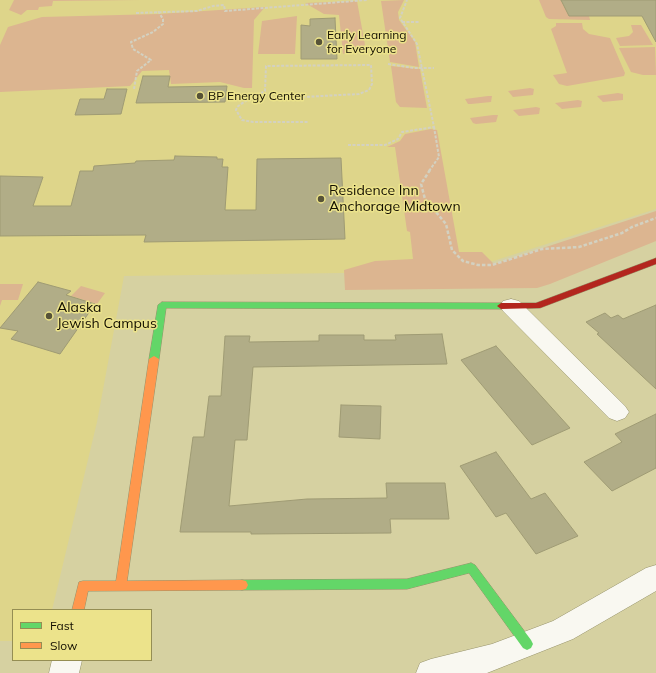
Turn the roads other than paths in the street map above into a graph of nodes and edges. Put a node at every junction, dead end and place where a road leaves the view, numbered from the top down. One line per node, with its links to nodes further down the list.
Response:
1 (656, 261): 2 (street)
2 (511, 306): 3 (street); 5 (street)
3 (617, 412)
4 (656, 577): 7 (street)
5 (121, 586): 6 (street); 7 (street)
6 (78, 609)
7 (527, 644): 10 (street)
8 (67, 661): 9 (street)
9 (64, 673)
10 (432, 673)

